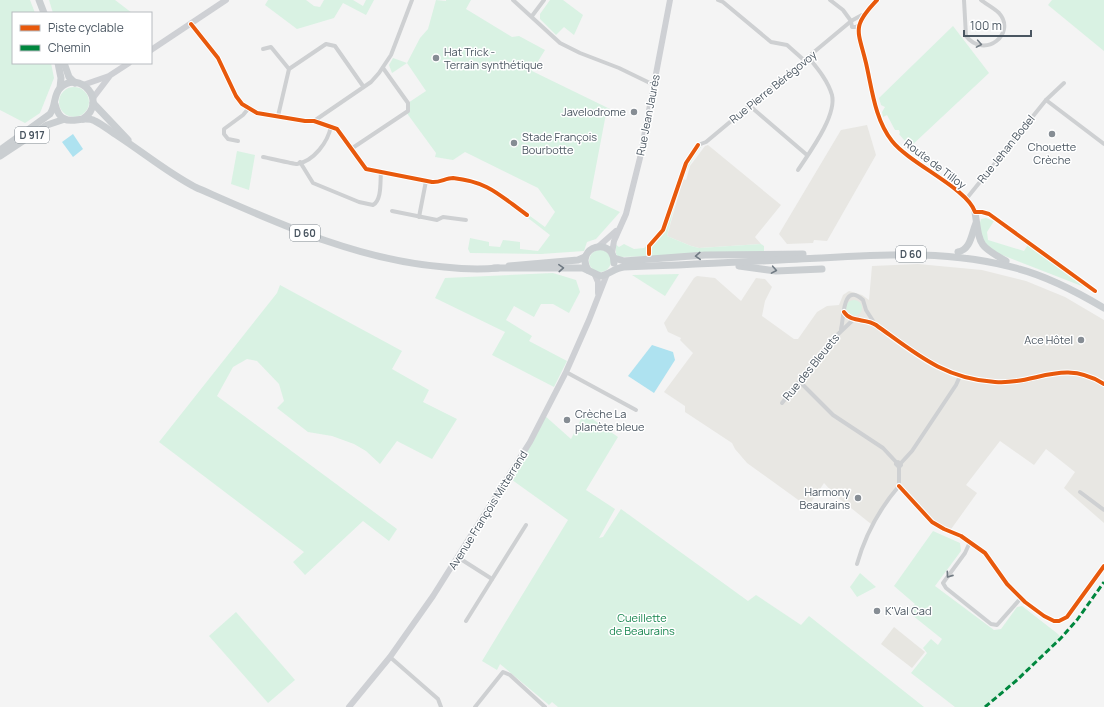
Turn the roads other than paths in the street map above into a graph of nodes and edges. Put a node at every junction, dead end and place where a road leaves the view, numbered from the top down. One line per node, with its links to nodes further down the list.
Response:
1 (40, 0): 12 (main road)
2 (226, 0): 17 (main road)
3 (412, 0): 28 (street)
4 (514, 0): 14 (street)
5 (544, 0): 14 (street)
6 (670, 0): 34 (main road, Rue Jean Jaurès)
7 (718, 0): 24 (street)
8 (830, 0): 16 (street, Route de Tilloy)
9 (877, 0): 13 (street)
10 (964, 0): 11 (street, one-way to 11)
11 (981, 0)
12 (44, 12)
13 (863, 15): 15 (street); 18 (street)
14 (532, 16): 34 (street)
15 (855, 19): 16 (street); 18 (street)
16 (850, 22): 19 (street, Rue Pierre Bérégovoy); 20 (street, Route de Tilloy)
17 (191, 24): 22 (main road); 41 (street)
18 (859, 24): 20 (street); 21 (street, Route de Tilloy)
19 (846, 27): 20 (street); 24 (street, Rue Pierre Bérégovoy)
20 (853, 27): 21 (street, Route de Tilloy)
21 (859, 35): 60 (street, Route de Tilloy)
22 (152, 49)
23 (262, 49): 29 (street)
24 (807, 60): 40 (street, Rue Pierre Bérégovoy); 53 (street)
25 (58, 64): 36 (main road)
26 (64, 64): 31 (main road)
27 (127, 64): 30 (main road)
28 (383, 68): 35 (street); 51 (street)
29 (289, 69): 35 (street); 42 (street)
30 (109, 76): 33 (main road); 38 (main road)
31 (75, 82): 33 (main road); 36 (main road)
32 (1064, 83): 37 (street, Rue Jehan Bodel)
33 (83, 85): 38 (main road)
34 (654, 85): 67 (main road, Rue Jean Jaurès)
35 (364, 86): 45 (street)
36 (60, 88): 39 (main road)
37 (1046, 100): 48 (street); 60 (street, Rue Jehan Bodel)
38 (93, 101): 44 (main road); 49 (main road, D 60)
39 (54, 104): 43 (main road); 52 (main road, D 917)
40 (750, 106): 50 (street, Rue Pierre Bérégovoy); 53 (street)
41 (248, 108): 42 (street); 47 (street)
42 (278, 116): 45 (street)
43 (65, 119): 44 (main road); 54 (main road, D 917)
44 (83, 119): 49 (main road, D 60)
45 (314, 121): 46 (street)
46 (331, 126): 51 (street); 56 (street)
47 (238, 141)
48 (1104, 144)
49 (132, 145): 74 (main road, D 60)
50 (698, 145)
51 (352, 149): 58 (street)
52 (0, 150)
53 (807, 155): 57 (street)
54 (0, 156)
55 (263, 156): 56 (street)
56 (300, 162): 58 (street)
57 (798, 170)
58 (381, 172): 59 (street)
59 (426, 181): 63 (street); 64 (street)
60 (967, 198): 62 (street, Route de Tilloy)
61 (392, 211): 64 (street)
62 (975, 212): 66 (main road); 79 (street)
63 (527, 216)
64 (419, 217): 65 (street)
65 (466, 220)
66 (976, 224): 69 (main road); 72 (main road)
67 (619, 228): 68 (main road); 70 (main road, Rue Jean Jaurès)
68 (599, 246): 70 (main road); 71 (main road)
69 (958, 252): 70 (main road, D 60, one-way to 70); 72 (main road, D 60)
70 (613, 255): 77 (main road)
71 (585, 257): 74 (main road, D 60); 76 (main road)
72 (1006, 261): 81 (main road, D 60)
73 (707, 264): 75 (main road, one-way to 75); 77 (main road, D 60); 82 (main road, D 60)
74 (494, 268): 76 (main road, D 60, one-way to 76)
75 (822, 269)
76 (588, 270): 78 (main road)
77 (609, 272): 78 (main road); 80 (main road, Avenue François Mitterrand)
78 (595, 276): 80 (main road)
79 (1095, 291)
80 (598, 296): 88 (main road, Avenue François Mitterrand)
81 (1104, 303)
82 (1104, 308)
83 (866, 310): 84 (street); 85 (street); 86 (street)
84 (844, 312): 85 (street); 87 (street)
85 (856, 319): 86 (street); 87 (street, Rue des Bleuets)
86 (875, 324): 89 (street)
87 (841, 331): 90 (street, Rue des Bleuets)
88 (566, 372): 93 (street); 100 (main road, Avenue François Mitterrand)
89 (960, 376): 91 (street); 94 (street)
90 (799, 381): 92 (street, Rue des Bleuets); 94 (street)
91 (1104, 384)
92 (782, 403)
93 (636, 410)
94 (899, 464): 95 (street)
95 (899, 486): 99 (street); 101 (street)
96 (1080, 492): 97 (street)
97 (1104, 510)
98 (526, 525): 103 (street)
99 (970, 542): 104 (street); 104 (street, one-way to 104)
100 (459, 558): 103 (street); 106 (main road, Avenue François Mitterrand)
101 (857, 564)
102 (1104, 566): 104 (street)
103 (492, 578): 105 (street)
104 (1021, 598)
105 (466, 621)
106 (390, 657): 108 (main road, Avenue François Mitterrand); 109 (street)
107 (478, 706): 110 (street)
108 (349, 707)
109 (440, 707)
110 (545, 707)

